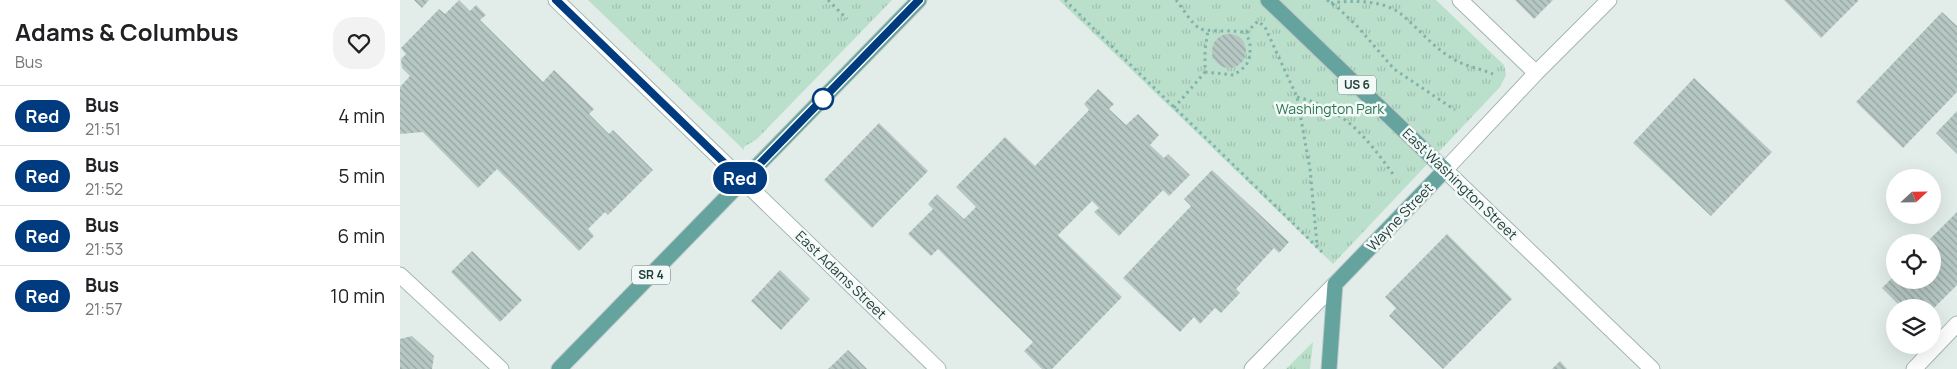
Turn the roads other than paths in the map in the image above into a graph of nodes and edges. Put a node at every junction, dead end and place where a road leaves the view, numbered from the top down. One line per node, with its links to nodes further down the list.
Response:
1 (556, 0): 8 (street, East Adams Street)
2 (919, 0): 8 (main road, SR 4)
3 (1268, 0): 7 (main road, East Washington Street / US 6)
4 (1460, 0): 6 (street)
5 (1609, 0): 6 (street, Wayne Street)
6 (1536, 73): 7 (street, Wayne Street)
7 (1446, 170): 10 (main road, Wayne Street); 17 (street, East Washington Street)
8 (743, 181): 13 (main road, SR 4); 14 (street, East Adams Street)
9 (400, 275): 12 (street)
10 (1335, 284): 15 (street, Wayne Street); 16 (main road)
11 (1957, 324): 18 (street)
12 (501, 369)
13 (559, 369)
14 (938, 369)
15 (1252, 369)
16 (1329, 369)
17 (1652, 369)
18 (1914, 369)

